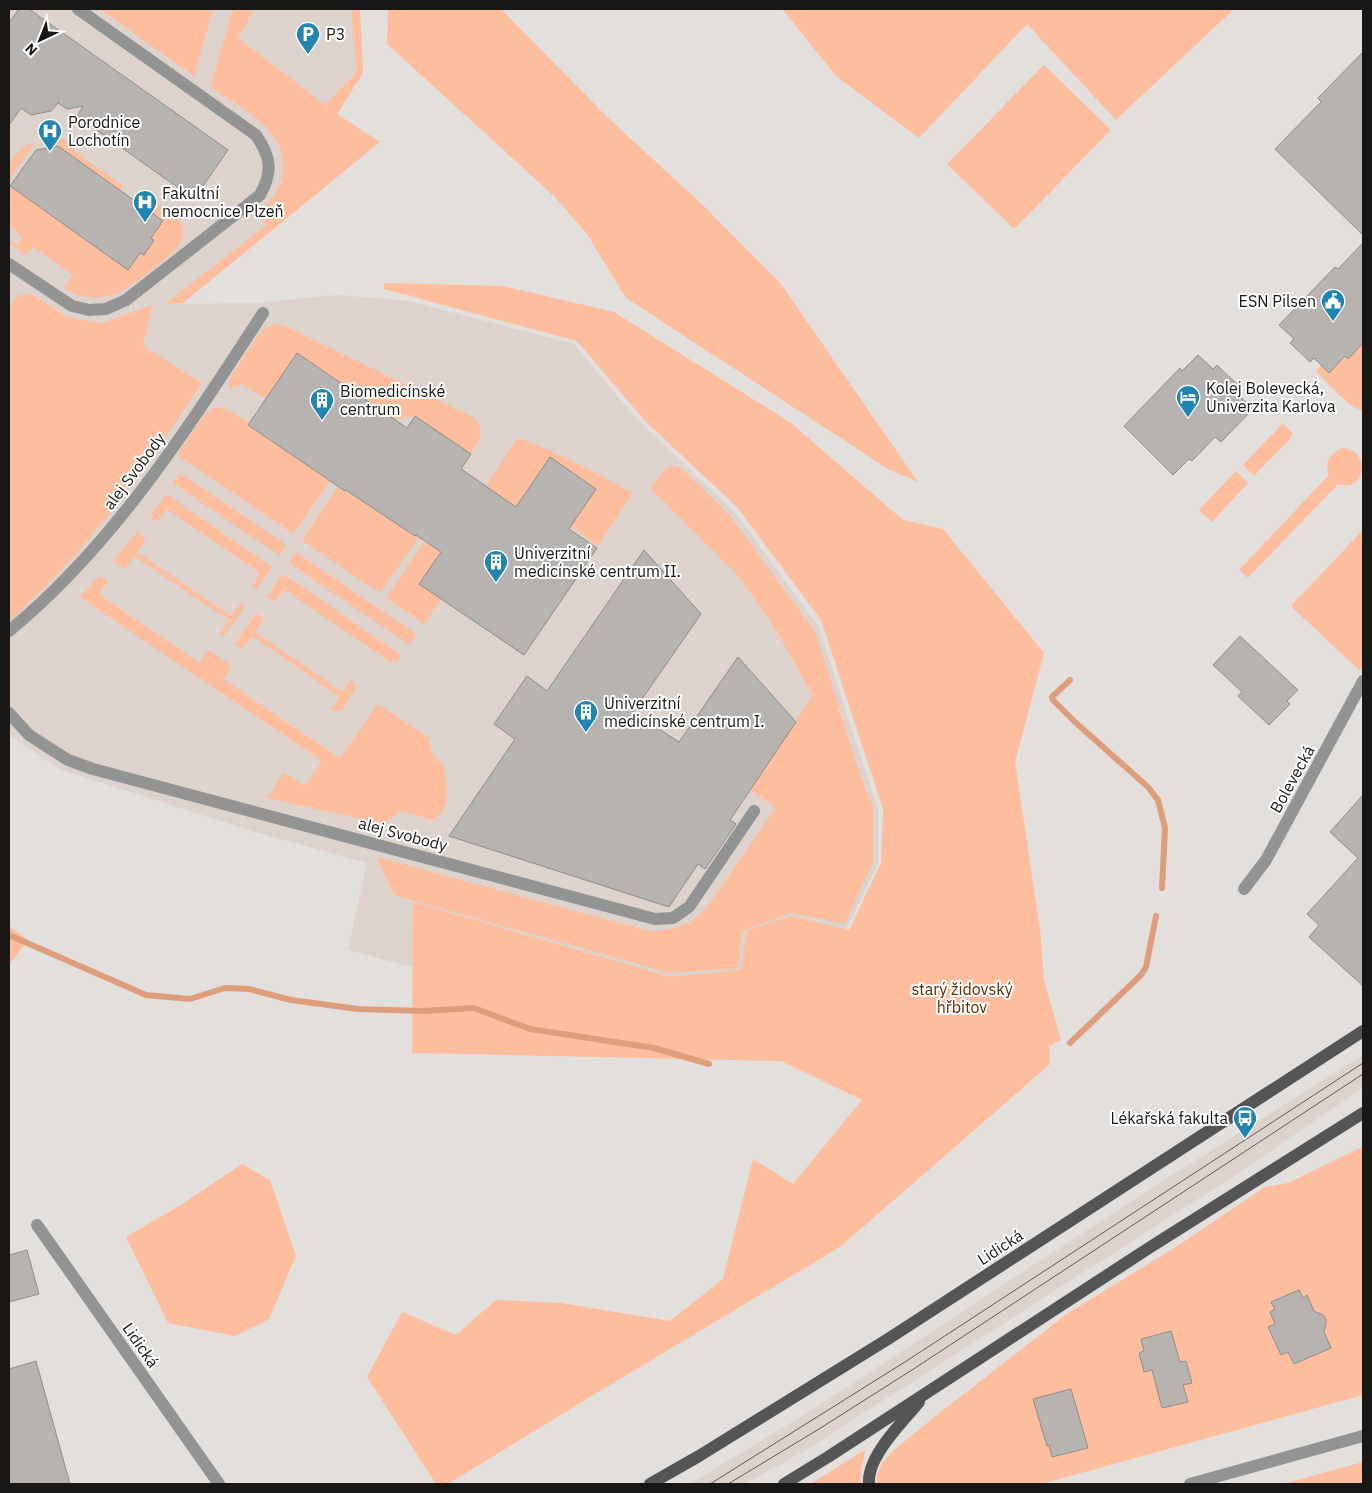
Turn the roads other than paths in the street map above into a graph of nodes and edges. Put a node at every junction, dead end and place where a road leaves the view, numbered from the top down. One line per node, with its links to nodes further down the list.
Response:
1 (78, 9): 2 (street)
2 (9, 264)
3 (264, 313): 4 (street, alej Svobody)
4 (9, 631)
5 (1363, 681): 8 (street, Bolevecká)
6 (9, 713): 7 (street, alej Svobody)
7 (754, 810)
8 (1244, 889)
9 (1363, 1031): 15 (main road, Lidická)
10 (1363, 1113): 12 (main road)
11 (37, 1225): 14 (street, Lidická)
12 (927, 1393): 16 (main road); 17 (main road)
13 (1363, 1436): 18 (street)
14 (219, 1484)
15 (650, 1484)
16 (784, 1484)
17 (869, 1484)
18 (1190, 1484)

